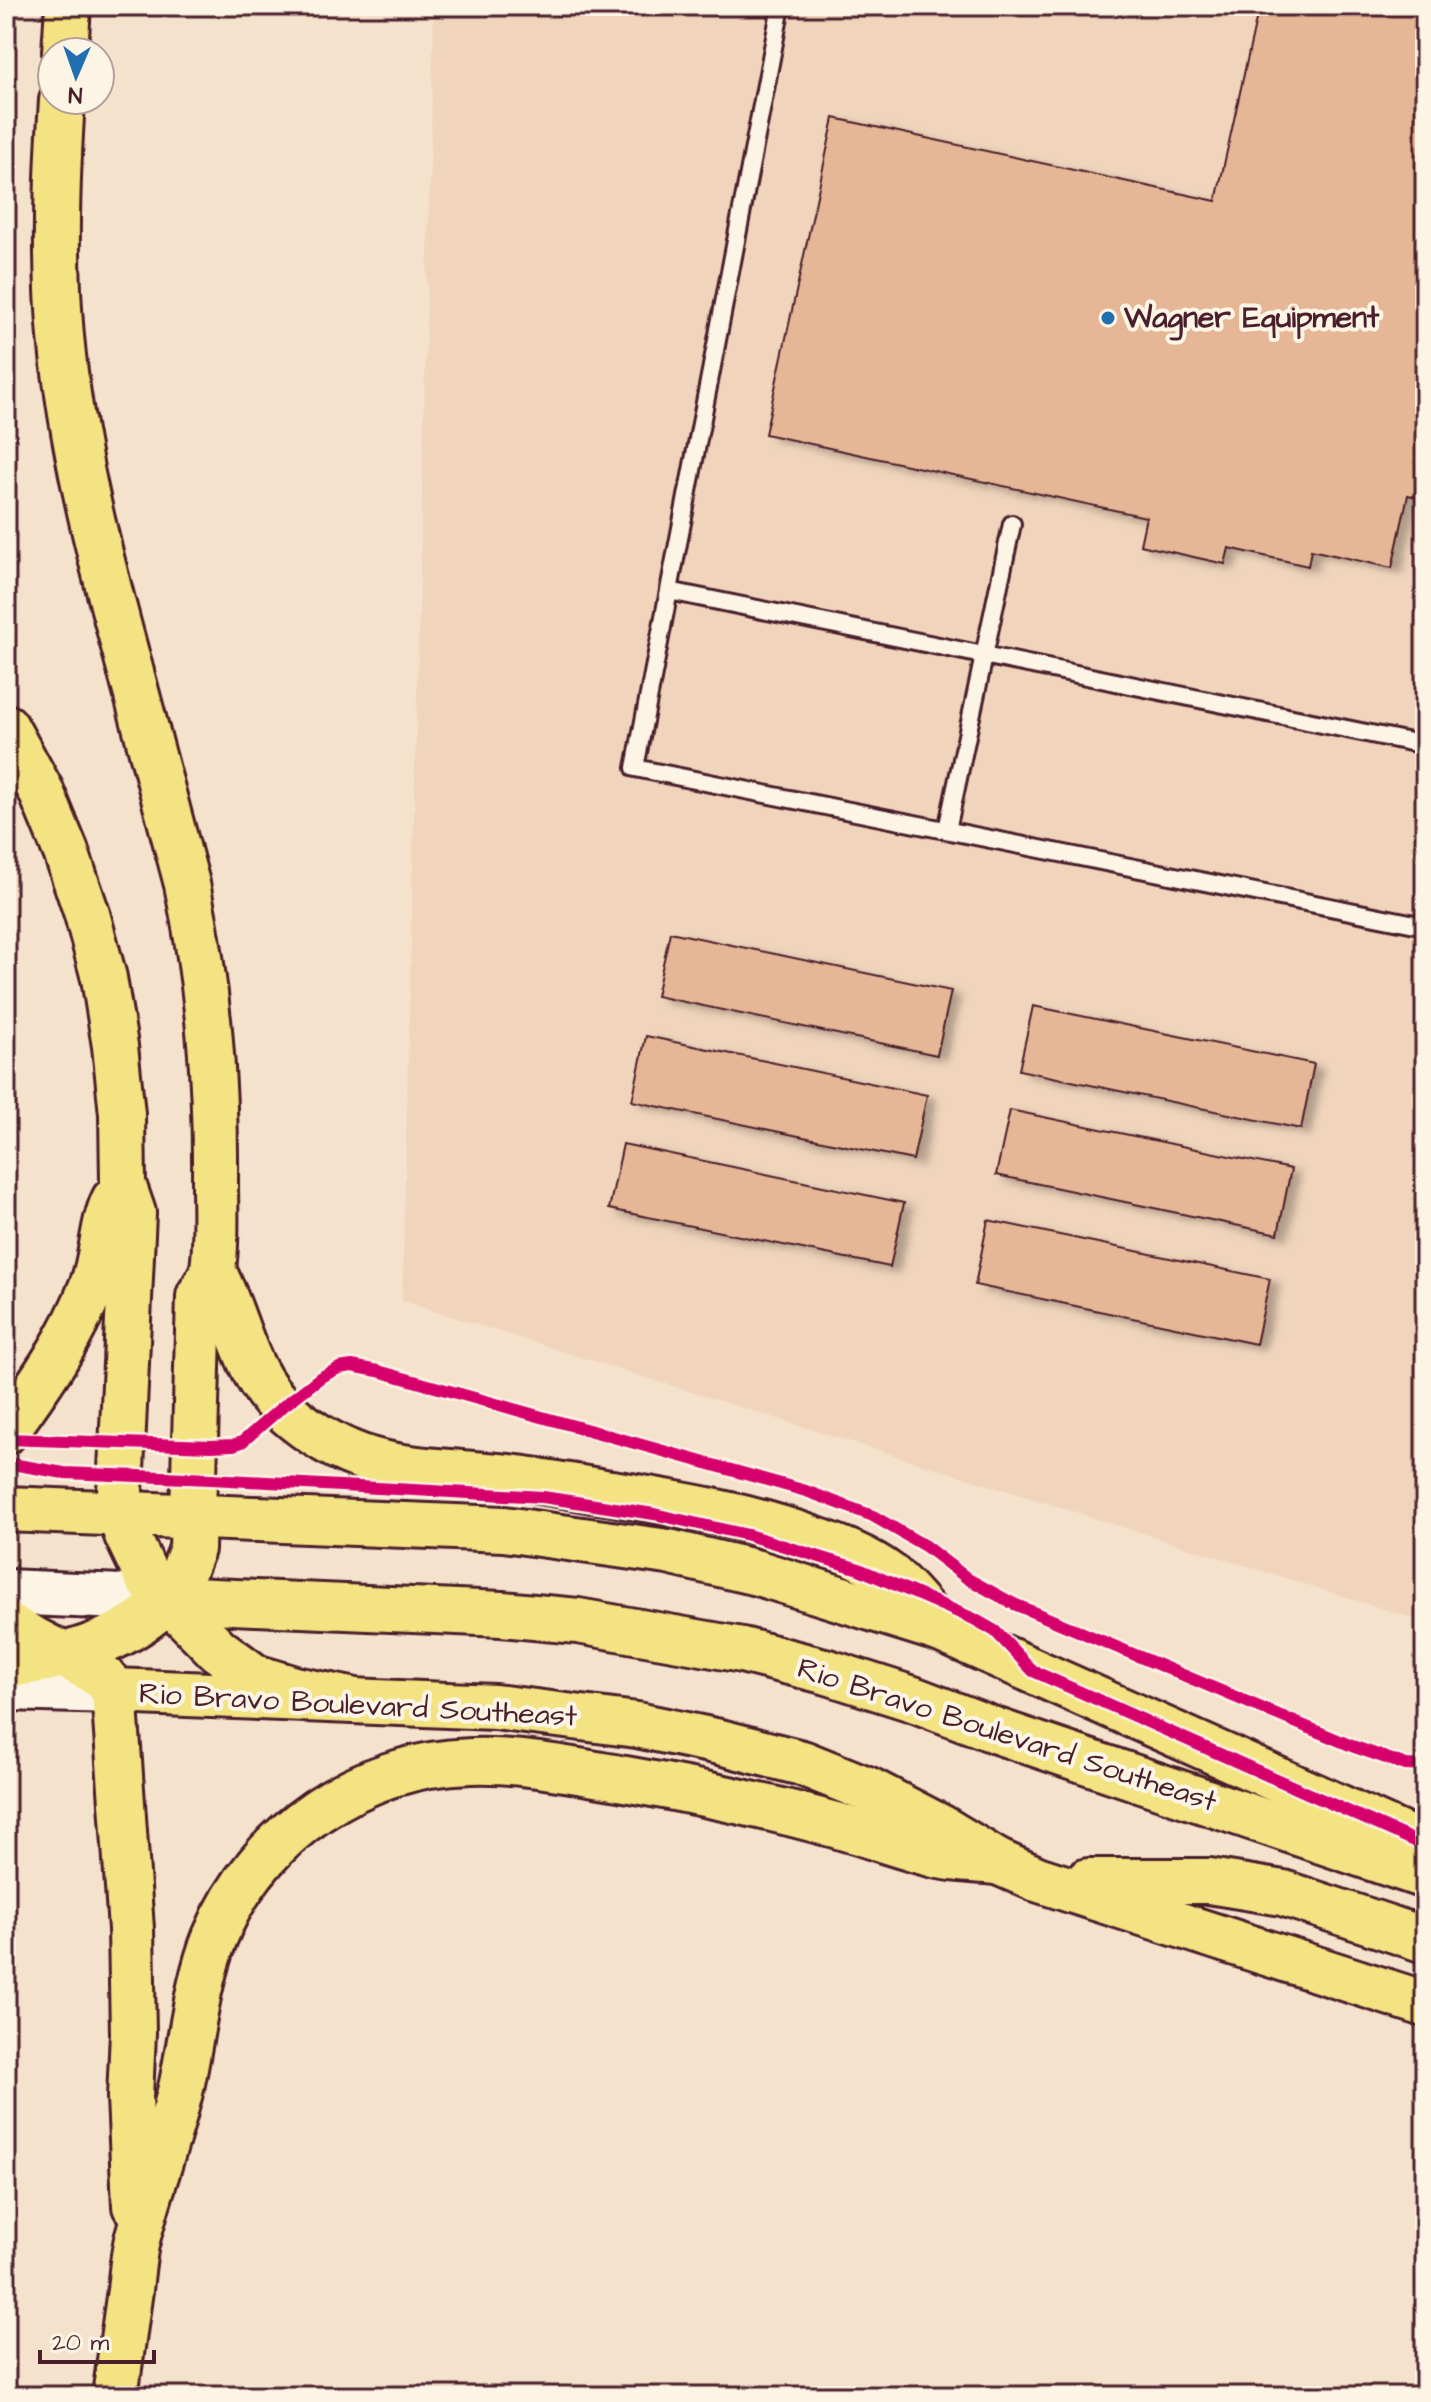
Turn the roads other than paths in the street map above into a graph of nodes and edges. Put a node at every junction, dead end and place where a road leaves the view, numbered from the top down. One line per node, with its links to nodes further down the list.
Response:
1 (68, 6): 3 (main road)
2 (781, 6): 6 (lane)
3 (66, 36)
4 (61, 116): 13 (main road)
5 (1012, 524): 7 (lane)
6 (669, 591): 7 (lane); 10 (lane)
7 (984, 656): 9 (lane); 10 (lane)
8 (6, 727): 12 (main road)
9 (1425, 745)
10 (947, 830): 11 (lane)
11 (1425, 926)
12 (123, 1184): 14 (main road); 16 (main road)
13 (213, 1271): 17 (main road); 21 (main road)
14 (6, 1431)
15 (6, 1509): 16 (main road)
16 (119, 1513): 17 (main road); 19 (main road)
17 (192, 1516): 19 (main road); 21 (main road)
18 (6, 1592): 19 (main road, Rio Bravo Boulevard Southeast)
19 (168, 1599): 22 (main road); 26 (main road); 29 (main road, Rio Bravo Boulevard Southeast)
20 (6, 1625): 22 (main road)
21 (939, 1629): 27 (main road)
22 (62, 1655): 23 (main road); 25 (main road)
23 (6, 1665)
24 (6, 1688): 25 (main road, Rio Bravo Boulevard Southeast)
25 (114, 1691): 26 (main road, Rio Bravo Boulevard Southeast); 33 (main road)
26 (351, 1700): 28 (main road, Rio Bravo Boulevard Southeast)
27 (1425, 1848)
28 (998, 1862): 30 (main road, Rio Bravo Boulevard Southeast); 33 (main road)
29 (1425, 1876)
30 (1037, 1879): 31 (main road); 32 (main road, Rio Bravo Boulevard Southeast)
31 (1425, 1940)
32 (1425, 2004)
33 (137, 2240): 34 (main road)
34 (115, 2396)

